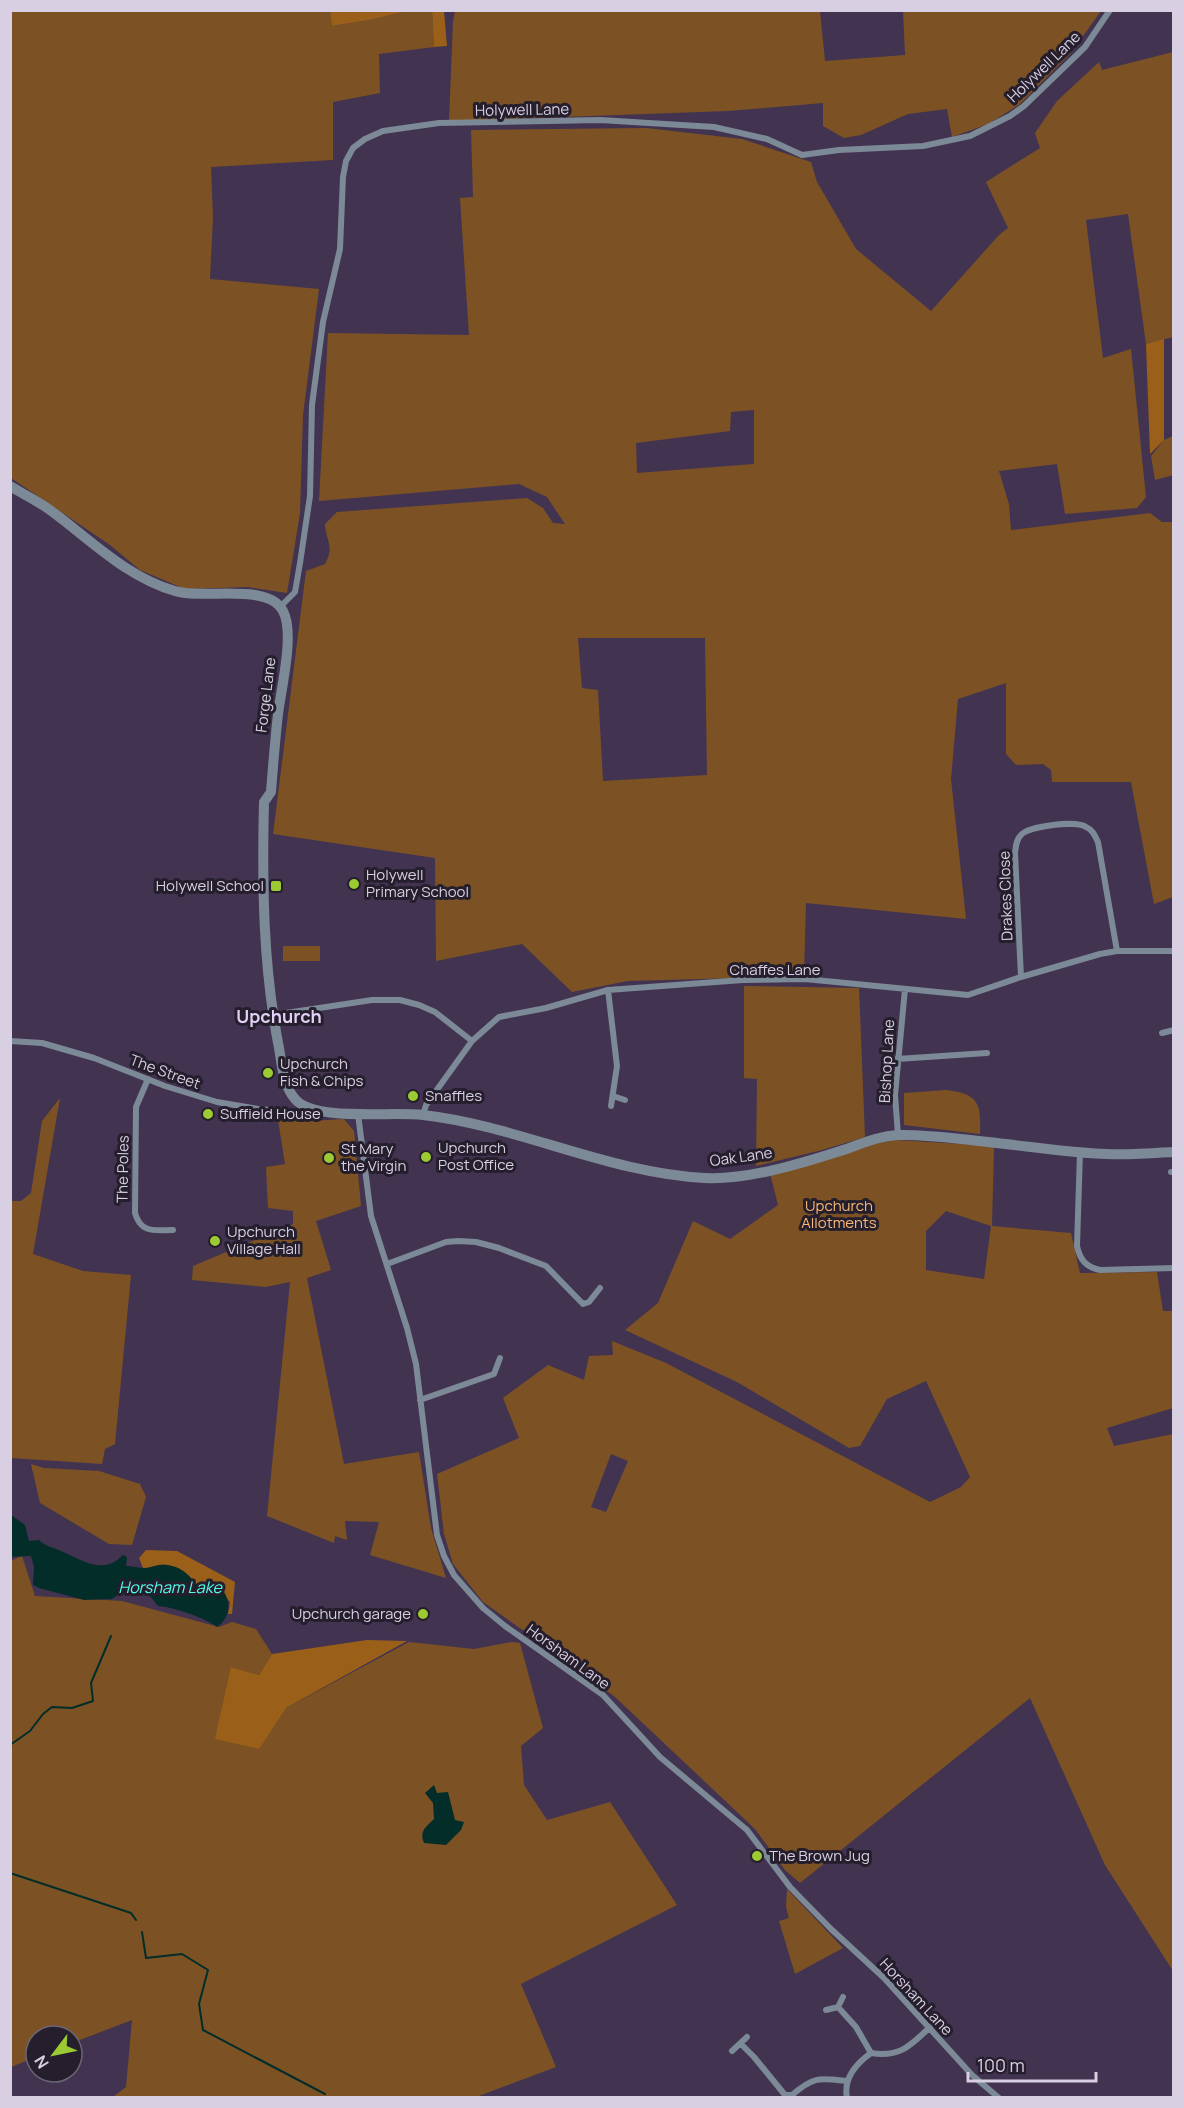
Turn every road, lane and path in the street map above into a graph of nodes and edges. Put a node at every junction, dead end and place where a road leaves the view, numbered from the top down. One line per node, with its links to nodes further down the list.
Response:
1 (1110, 10): 3 (street, Holywell Lane)
2 (10, 486): 3 (street)
3 (280, 607): 9 (street, Forge Lane)
4 (1118, 951): 5 (street, Chaffes Lane); 6 (street, Chaffes Lane); 6 (street, Drakes Close)
5 (1173, 954)
6 (1021, 976): 7 (street, Chaffes Lane)
7 (905, 989): 8 (street, Chaffes Lane); 15 (street, Bishop Lane)
8 (608, 990): 13 (street, Chaffes Lane); 17 (street)
9 (273, 1016): 13 (street); 18 (street, Forge Lane)
10 (1173, 1030): 11 (street)
11 (1162, 1033)
12 (10, 1041): 16 (street, The Street)
13 (472, 1041): 24 (street, Chaffes Lane)
14 (987, 1053): 15 (street)
15 (897, 1059): 25 (street, Bishop Lane)
16 (148, 1079): 21 (street, The Street); 28 (street, The Poles)
17 (613, 1096): 19 (street); 20 (street)
18 (296, 1100): 21 (street); 22 (street)
19 (625, 1100)
20 (611, 1106)
21 (283, 1110): 22 (street, The Street)
22 (313, 1111): 23 (street, Oak Lane)
23 (358, 1113): 24 (street, Oak Lane); 29 (street, Horsham Lane)
24 (423, 1115): 25 (street, Oak Lane)
25 (898, 1135): 26 (street, Oak Lane)
26 (1080, 1152): 27 (street, Oak Lane); 30 (street)
27 (1173, 1152)
28 (173, 1230)
29 (387, 1264): 31 (street); 33 (street, Horsham Lane)
30 (1173, 1268)
31 (600, 1288)
32 (500, 1358): 33 (street)
33 (420, 1400): 37 (street, Horsham Lane)
34 (843, 1997): 35 (street)
35 (837, 2007): 36 (street); 41 (street)
36 (826, 2010)
37 (930, 2027): 41 (street); 44 (street, Horsham Lane)
38 (747, 2037): 39 (street)
39 (741, 2044): 40 (street); 42 (street)
40 (732, 2051)
41 (872, 2053): 42 (street)
42 (847, 2081): 43 (street)
43 (847, 2097)
44 (999, 2097)

